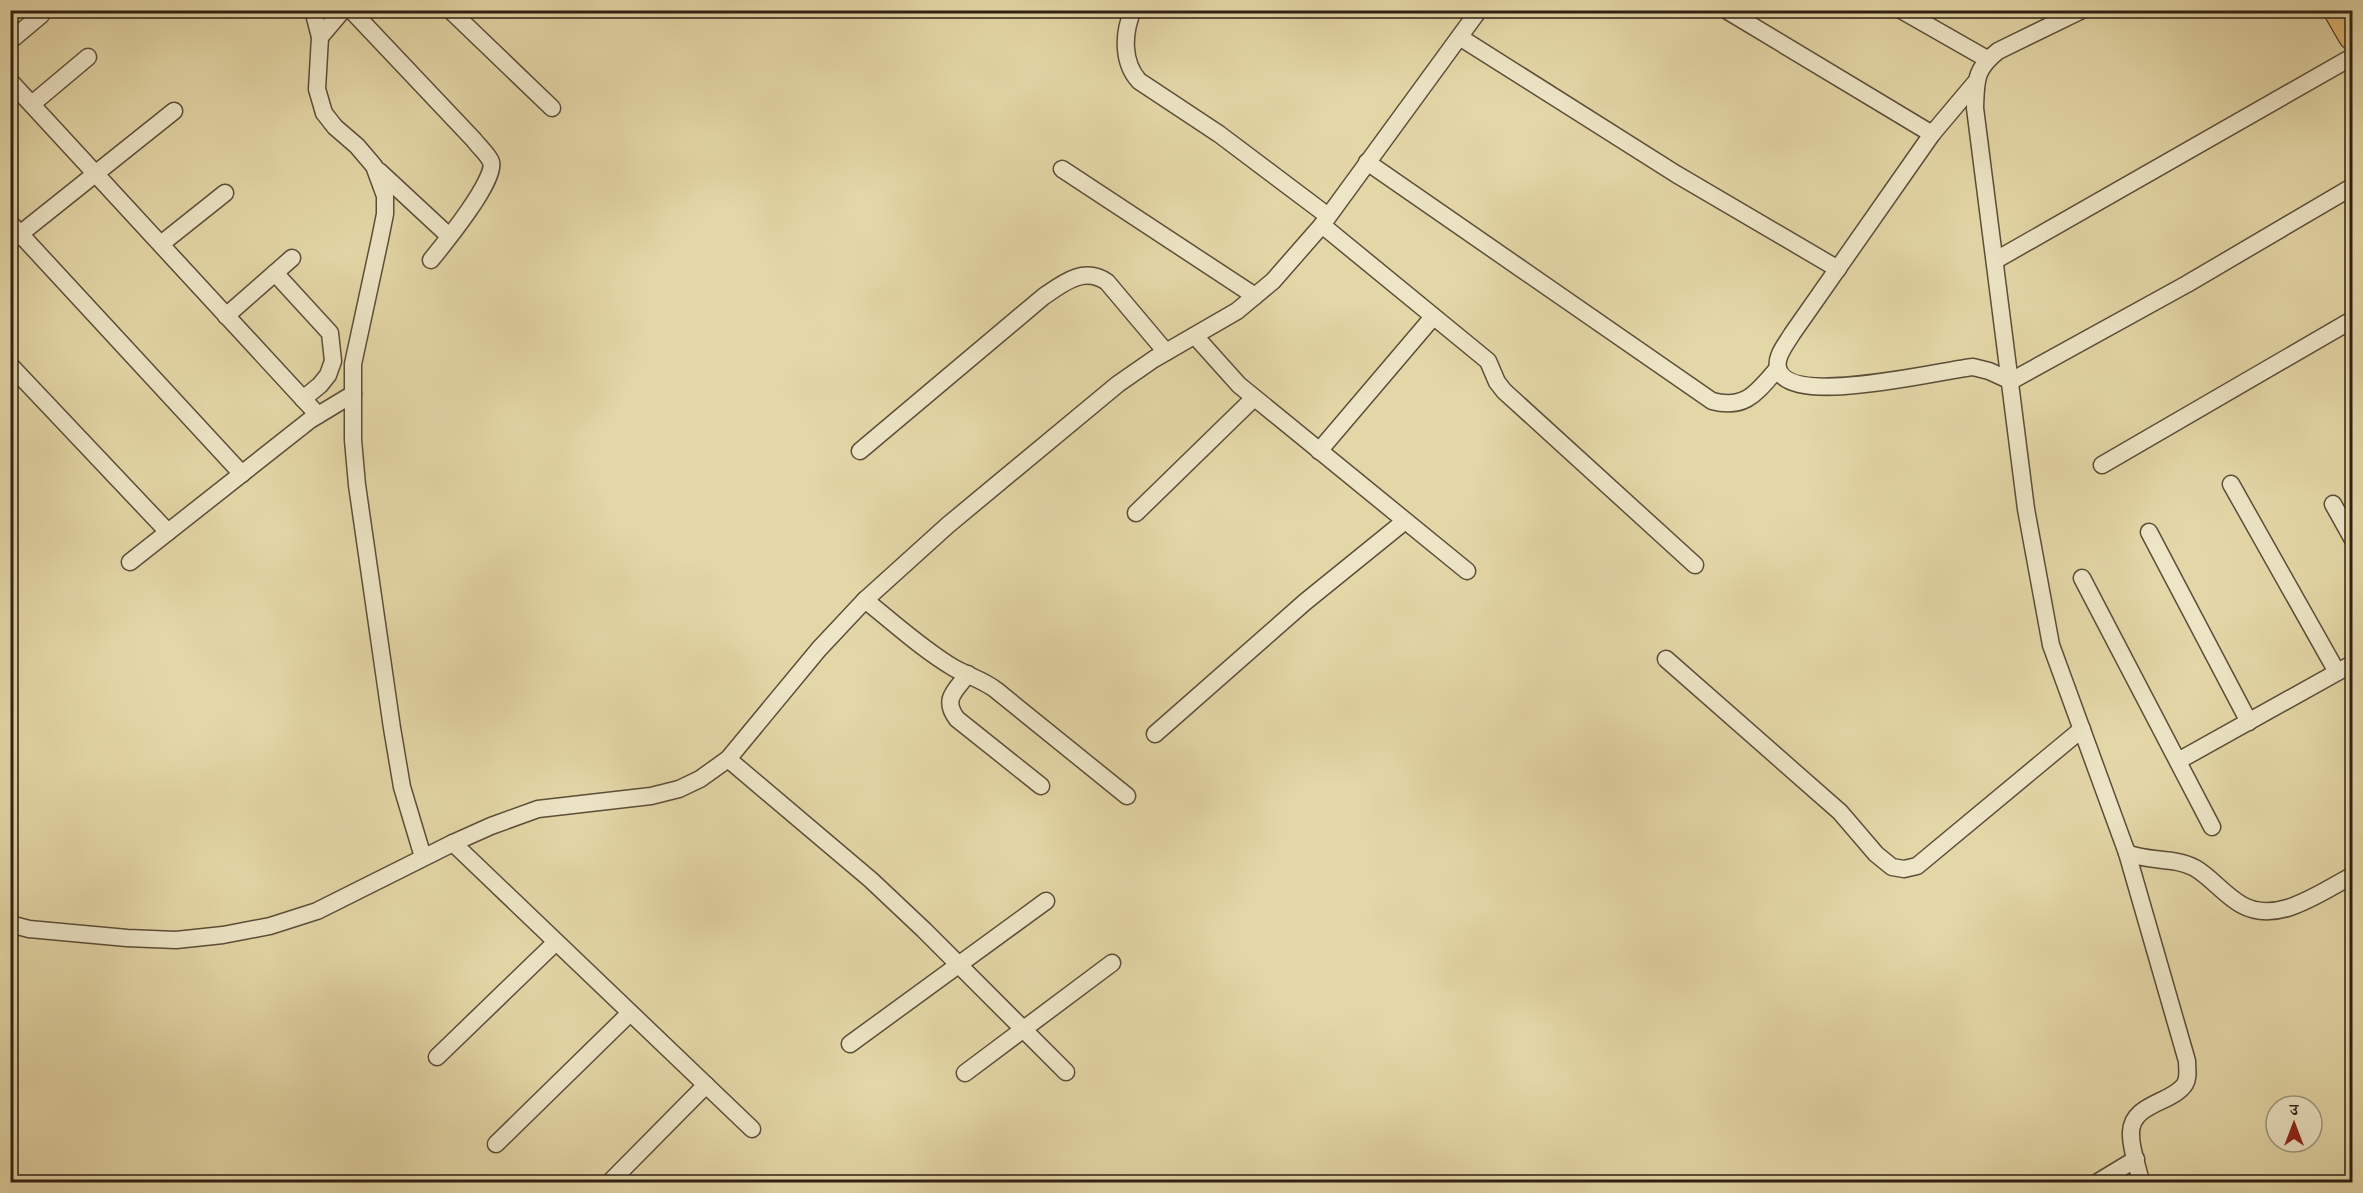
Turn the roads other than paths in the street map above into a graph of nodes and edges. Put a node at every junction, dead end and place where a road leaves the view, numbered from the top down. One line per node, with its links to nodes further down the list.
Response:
1 (313, 10): 13 (street)
2 (343, 10): 13 (street)
3 (351, 10): 33 (street)
4 (450, 10): 22 (street)
5 (1133, 10): 31 (street)
6 (1479, 10): 14 (street)
7 (1726, 10): 24 (street)
8 (1901, 10): 18 (street)
9 (2082, 10): 18 (street)
10 (2337, 10): 12 (main road)
11 (41, 15): 15 (street)
12 (2352, 36)
13 (320, 37): 26 (street)
14 (1461, 38): 25 (street); 38 (street)
15 (10, 41)
16 (88, 57): 21 (street)
17 (2352, 57): 37 (street)
18 (1987, 59): 20 (street)
19 (10, 81): 21 (street)
20 (1976, 83): 24 (street); 37 (street)
21 (32, 104): 28 (street)
22 (552, 108)
23 (174, 111): 28 (street)
24 (1932, 134): 38 (street)
25 (1367, 162): 31 (street); 47 (street)
26 (374, 166): 33 (street); 49 (street)
27 (1062, 169): 40 (street)
28 (95, 173): 32 (street); 34 (street)
29 (2352, 187): 48 (street)
30 (225, 193): 34 (street)
31 (1325, 221): 40 (street); 42 (street)
32 (14, 233): 56 (street)
33 (449, 236): 36 (street)
34 (161, 244): 41 (street)
35 (292, 258): 39 (street)
36 (431, 260)
37 (1996, 260): 48 (street)
38 (1838, 269): 47 (street)
39 (274, 273): 41 (street); 51 (street)
40 (1255, 296): 44 (street)
41 (226, 316): 51 (street)
42 (1433, 317): 54 (street); 65 (street)
43 (2351, 324): 55 (street)
44 (1195, 336): 45 (street); 50 (street)
45 (1166, 352): 53 (street); 68 (street)
46 (10, 365): 61 (street)
47 (1778, 368): 48 (street)
48 (2011, 381): 74 (street)
49 (353, 394): 52 (street); 83 (street)
50 (1254, 398): 54 (street); 59 (street)
51 (303, 399): 52 (street)
52 (318, 415): 56 (street)
53 (860, 451)
54 (1319, 451): 60 (street)
55 (2102, 465)
56 (242, 474): 61 (street)
57 (2230, 483): 71 (street)
58 (2333, 504): 63 (street)
59 (1136, 513)
60 (1405, 521): 66 (street); 75 (street)
61 (168, 532): 64 (street)
62 (2149, 532): 73 (street)
63 (2352, 538)
64 (129, 562)
65 (1695, 565)
66 (1467, 572)
67 (2082, 578): 77 (street)
68 (864, 600): 72 (street); 76 (street)
69 (1666, 659): 74 (street)
70 (2352, 664): 71 (street)
71 (2337, 672): 73 (street)
72 (968, 674): 78 (street); 79 (street)
73 (2248, 722): 77 (street)
74 (2082, 729): 82 (street)
75 (1155, 734)
76 (728, 759): 81 (street); 89 (street)
77 (2178, 761): 80 (street)
78 (1041, 786)
79 (1126, 796)
80 (2212, 827)
81 (453, 843): 83 (street); 87 (street)
82 (2127, 853): 84 (street); 99 (street)
83 (423, 857): 86 (street)
84 (2352, 876)
85 (1046, 901): 89 (street)
86 (13, 927)
87 (556, 942): 90 (street); 93 (street)
88 (1112, 963): 91 (street)
89 (959, 965): 91 (street); 92 (street)
90 (630, 1012): 96 (street); 98 (street)
91 (1024, 1030): 94 (street); 95 (street)
92 (850, 1044)
93 (437, 1057)
94 (1066, 1072)
95 (965, 1073)
96 (706, 1086): 97 (street); 100 (street)
97 (752, 1129)
98 (496, 1144)
99 (2136, 1159): 101 (street); 102 (street)
100 (610, 1182)
101 (2098, 1182)
102 (2141, 1182)

